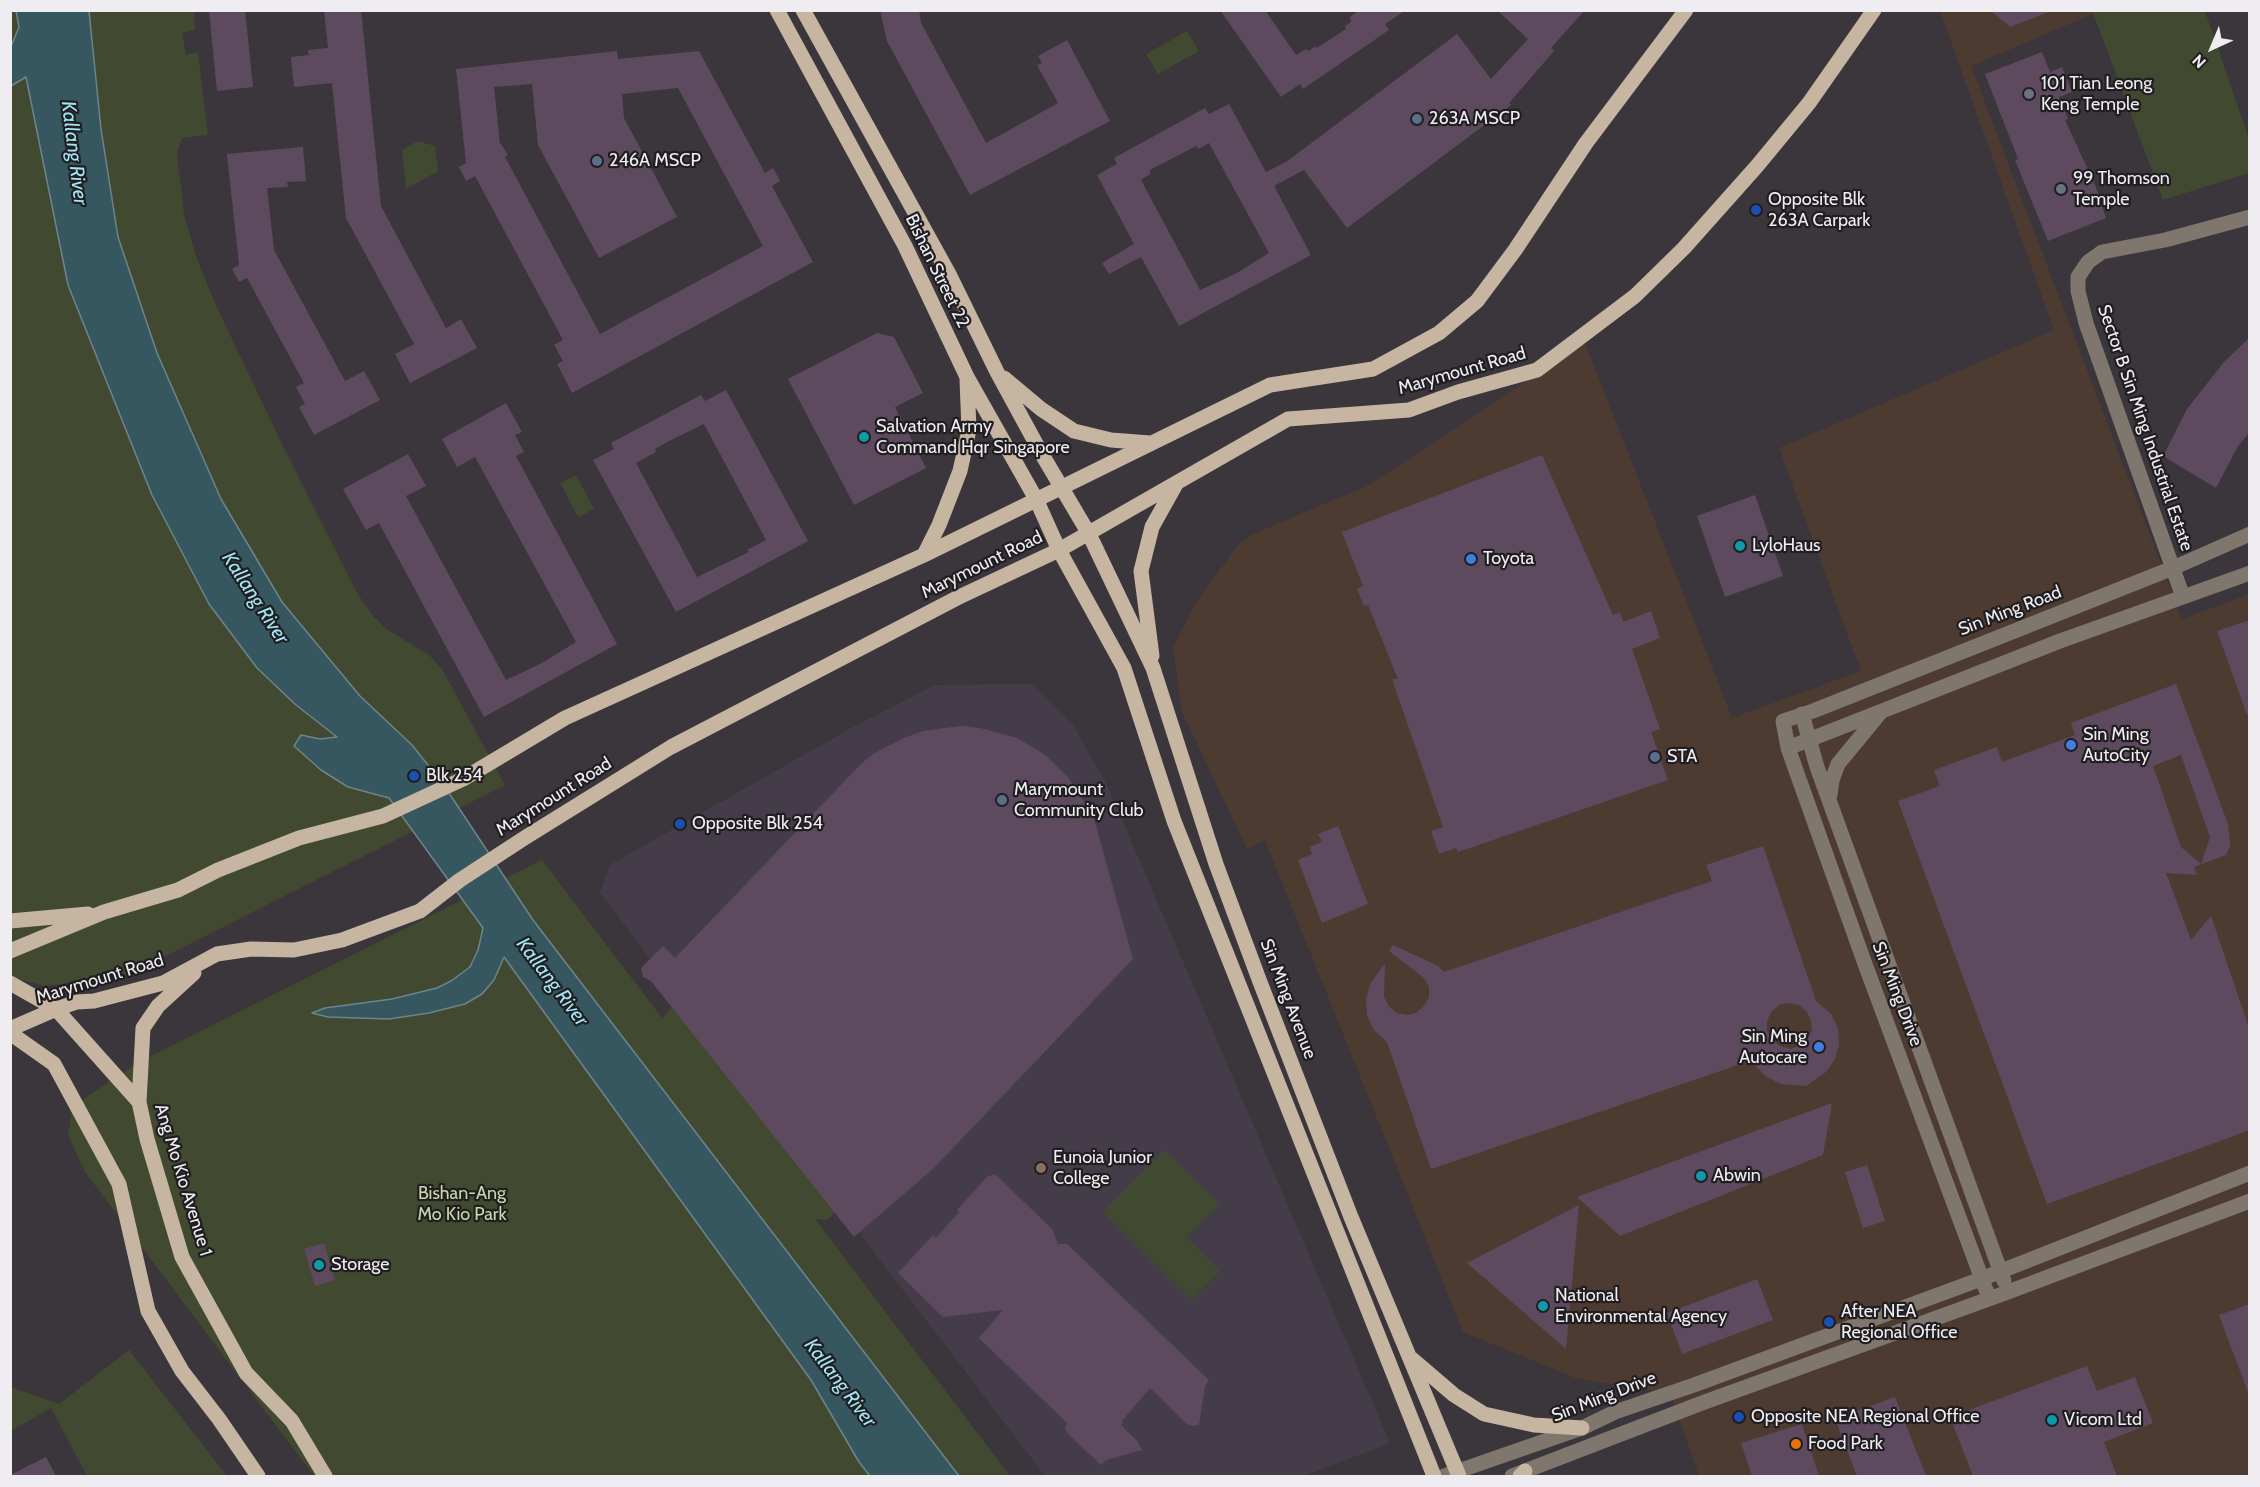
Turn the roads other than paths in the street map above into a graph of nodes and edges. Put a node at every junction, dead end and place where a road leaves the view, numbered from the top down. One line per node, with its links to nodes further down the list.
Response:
1 (777, 10): 7 (main road, Bishan Street 22)
2 (803, 10): 6 (main road, Bishan Street 22)
3 (1686, 10): 8 (main road, Marymount Road)
4 (1874, 10): 9 (main road, Marymount Road)
5 (2250, 217): 16 (street, Sector B Sin Ming Industrial Estate)
6 (997, 372): 8 (main road); 10 (main road, Bishan Street 22)
7 (967, 377): 11 (main road, Bishan Street 22); 15 (main road)
8 (1150, 443): 10 (main road, Marymount Road)
9 (1176, 484): 12 (main road, Marymount Road); 19 (main road)
10 (1063, 488): 11 (main road, Marymount Road); 12 (main road, Bishan Street 22)
11 (1036, 500): 14 (main road, Bishan Street 22); 15 (main road, Marymount Road)
12 (1089, 534): 14 (main road, Marymount Road); 19 (main road, Sin Ming Avenue)
13 (2250, 534): 16 (street, Sin Ming Road)
14 (1059, 550): 29 (main road, Marymount Road); 46 (main road)
15 (924, 555): 26 (main road, Marymount Road)
16 (2173, 568): 18 (street, Sector B Sin Ming Industrial Estate); 21 (street, Sin Ming Road)
17 (2250, 573): 18 (street)
18 (2183, 597): 20 (street)
19 (1153, 668): 40 (main road, Sin Ming Avenue)
20 (1881, 711): 23 (street); 25 (street)
21 (1802, 714): 22 (street, Sin Ming Road); 23 (street, Sin Ming Drive)
22 (1783, 721): 24 (street, Sin Ming Drive)
23 (1809, 740): 24 (street); 25 (street, Sin Ming Drive)
24 (1788, 748): 37 (street, Sin Ming Drive)
25 (1830, 798): 36 (street, Sin Ming Drive)
26 (104, 912): 27 (main road); 28 (main road, Marymount Road)
27 (10, 921)
28 (10, 951)
29 (217, 954): 31 (main road, Marymount Road); 33 (main road)
30 (10, 983): 31 (main road, Ang Mo Kio Avenue 1)
31 (56, 1009): 32 (main road, Marymount Road); 33 (main road, Ang Mo Kio Avenue 1)
32 (10, 1031): 44 (main road)
33 (139, 1102): 45 (main road, Ang Mo Kio Avenue 1)
34 (2250, 1173): 36 (street, Sin Ming Drive)
35 (2250, 1201): 38 (street)
36 (2001, 1271): 37 (street, Sin Ming Drive); 38 (street, Sin Ming Drive)
37 (1981, 1279): 39 (street, Sin Ming Drive); 41 (street, Sin Ming Drive)
38 (2008, 1292): 39 (street)
39 (1989, 1298): 43 (street)
40 (1407, 1355): 41 (main road); 42 (main road, Sin Ming Avenue)
41 (1582, 1428): 42 (street, Sin Ming Drive)
42 (1453, 1475)
43 (1519, 1475)
44 (258, 1476)
45 (325, 1476)
46 (1434, 1476)

